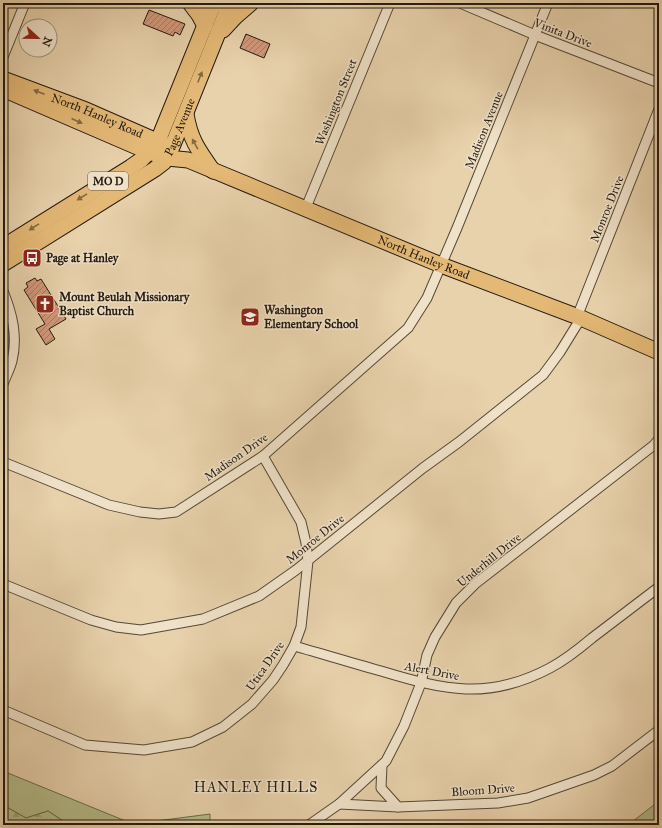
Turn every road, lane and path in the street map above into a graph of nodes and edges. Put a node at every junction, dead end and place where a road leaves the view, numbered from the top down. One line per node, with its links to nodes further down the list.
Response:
1 (25, 3): 12 (street)
2 (190, 3): 9 (main road)
3 (210, 3): 8 (main road); 9 (main road, Page Avenue / MO D)
4 (251, 3): 8 (main road); 11 (main road)
5 (390, 3): 22 (street, Washington Street)
6 (460, 3): 10 (street, Vinita Drive)
7 (548, 3): 10 (street, Madison Avenue)
8 (230, 4): 11 (main road, Page Avenue / MO D)
9 (205, 26): 18 (main road, Page Avenue / MO D)
10 (535, 35): 14 (street, Vinita Drive); 25 (street, Madison Avenue)
11 (216, 38): 17 (main road, Page Avenue / MO D, one-way to 11)
12 (3, 57)
13 (3, 79): 18 (main road, North Hanley Road, one-way to 13)
14 (659, 83)
15 (3, 89): 18 (main road, North Hanley Road, one-way to 18)
16 (659, 109): 27 (street, Monroe Drive)
17 (186, 114): 19 (main road, Page Avenue / MO D); 20 (main road, one-way to 17)
18 (151, 143): 19 (main road, North Hanley Road); 21 (main road); 23 (main road, Page Avenue / MO D, one-way to 23)
19 (170, 153): 20 (main road, North Hanley Road); 21 (main road, Page Avenue / MO D)
20 (213, 170): 22 (main road, North Hanley Road)
21 (130, 185): 24 (main road, Page Avenue / MO D)
22 (305, 210): 25 (main road, North Hanley Road)
23 (3, 247)
24 (3, 264)
25 (441, 265): 27 (main road, North Hanley Road); 31 (street, Madison Drive)
26 (3, 291): 29 (street)
27 (579, 318): 28 (main road, North Hanley Road); 33 (street, Monroe Drive)
28 (659, 352)
29 (3, 384)
30 (659, 439): 37 (street, Underhill Drive)
31 (263, 456): 32 (street, Madison Drive); 33 (street, Utica Drive)
32 (3, 462)
33 (308, 561): 34 (street, Monroe Drive); 36 (street, Utica Drive)
34 (3, 584)
35 (659, 587): 37 (street, Alert Drive)
36 (294, 646): 37 (street, Alert Drive); 38 (street, Utica Drive)
37 (421, 683): 40 (street, Underhill Drive)
38 (3, 710)
39 (659, 730): 42 (street, Bloom Drive)
40 (382, 765): 41 (street, Underhill Drive); 42 (street, Underhill Drive)
41 (339, 804): 42 (street, Bloom Drive); 43 (street, Underhill Drive)
42 (398, 807)
43 (309, 825)

